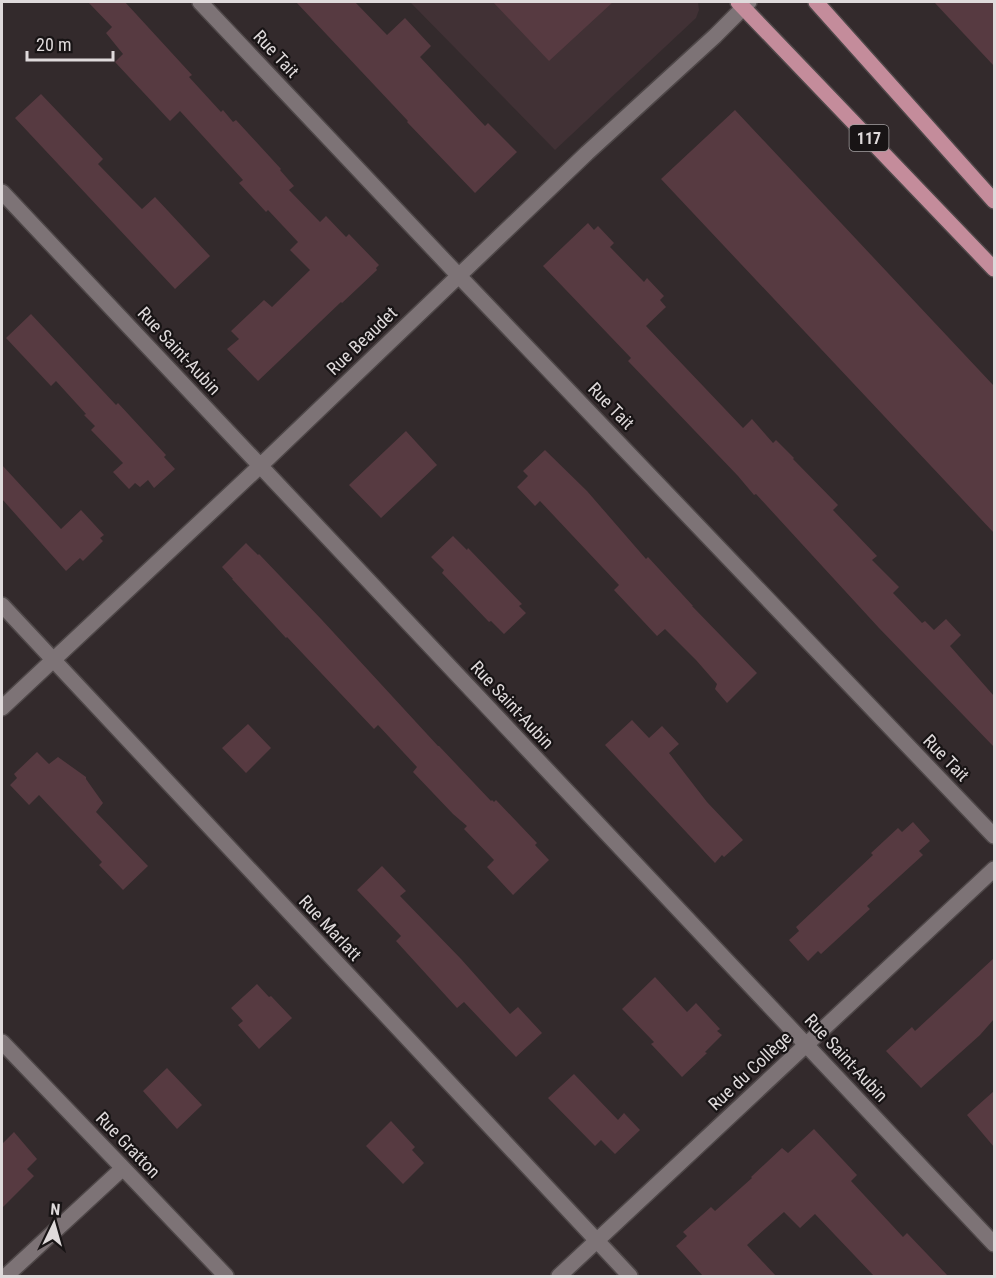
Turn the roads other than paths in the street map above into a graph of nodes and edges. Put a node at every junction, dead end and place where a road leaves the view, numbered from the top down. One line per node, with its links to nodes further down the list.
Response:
1 (200, 2): 7 (street, Rue Tait)
2 (816, 2): 5 (main road)
3 (744, 4): 6 (main road, 117); 7 (street, Rue Beaudet)
4 (2, 192): 8 (street, Rue Saint-Aubin)
5 (994, 201)
6 (994, 269)
7 (459, 276): 8 (street, Rue Beaudet); 12 (street, Rue Tait)
8 (260, 466): 10 (street, Rue Beaudet); 15 (street, Rue Saint-Aubin)
9 (2, 606): 10 (street, Rue Marlatt)
10 (53, 659): 11 (street, Rue Beaudet); 17 (street, Rue Marlatt)
11 (2, 708)
12 (994, 836)
13 (994, 869): 15 (street, Rue du Collège)
14 (2, 1042): 16 (street, Rue Gratton)
15 (807, 1045): 17 (street, Rue du Collège); 18 (street, Rue Saint-Aubin)
16 (123, 1168): 19 (street); 20 (street, Rue Gratton)
17 (597, 1241): 21 (street, Rue du Collège); 22 (street, Rue Marlatt)
18 (994, 1244)
19 (6, 1276)
20 (226, 1276)
21 (560, 1276)
22 (630, 1276)

